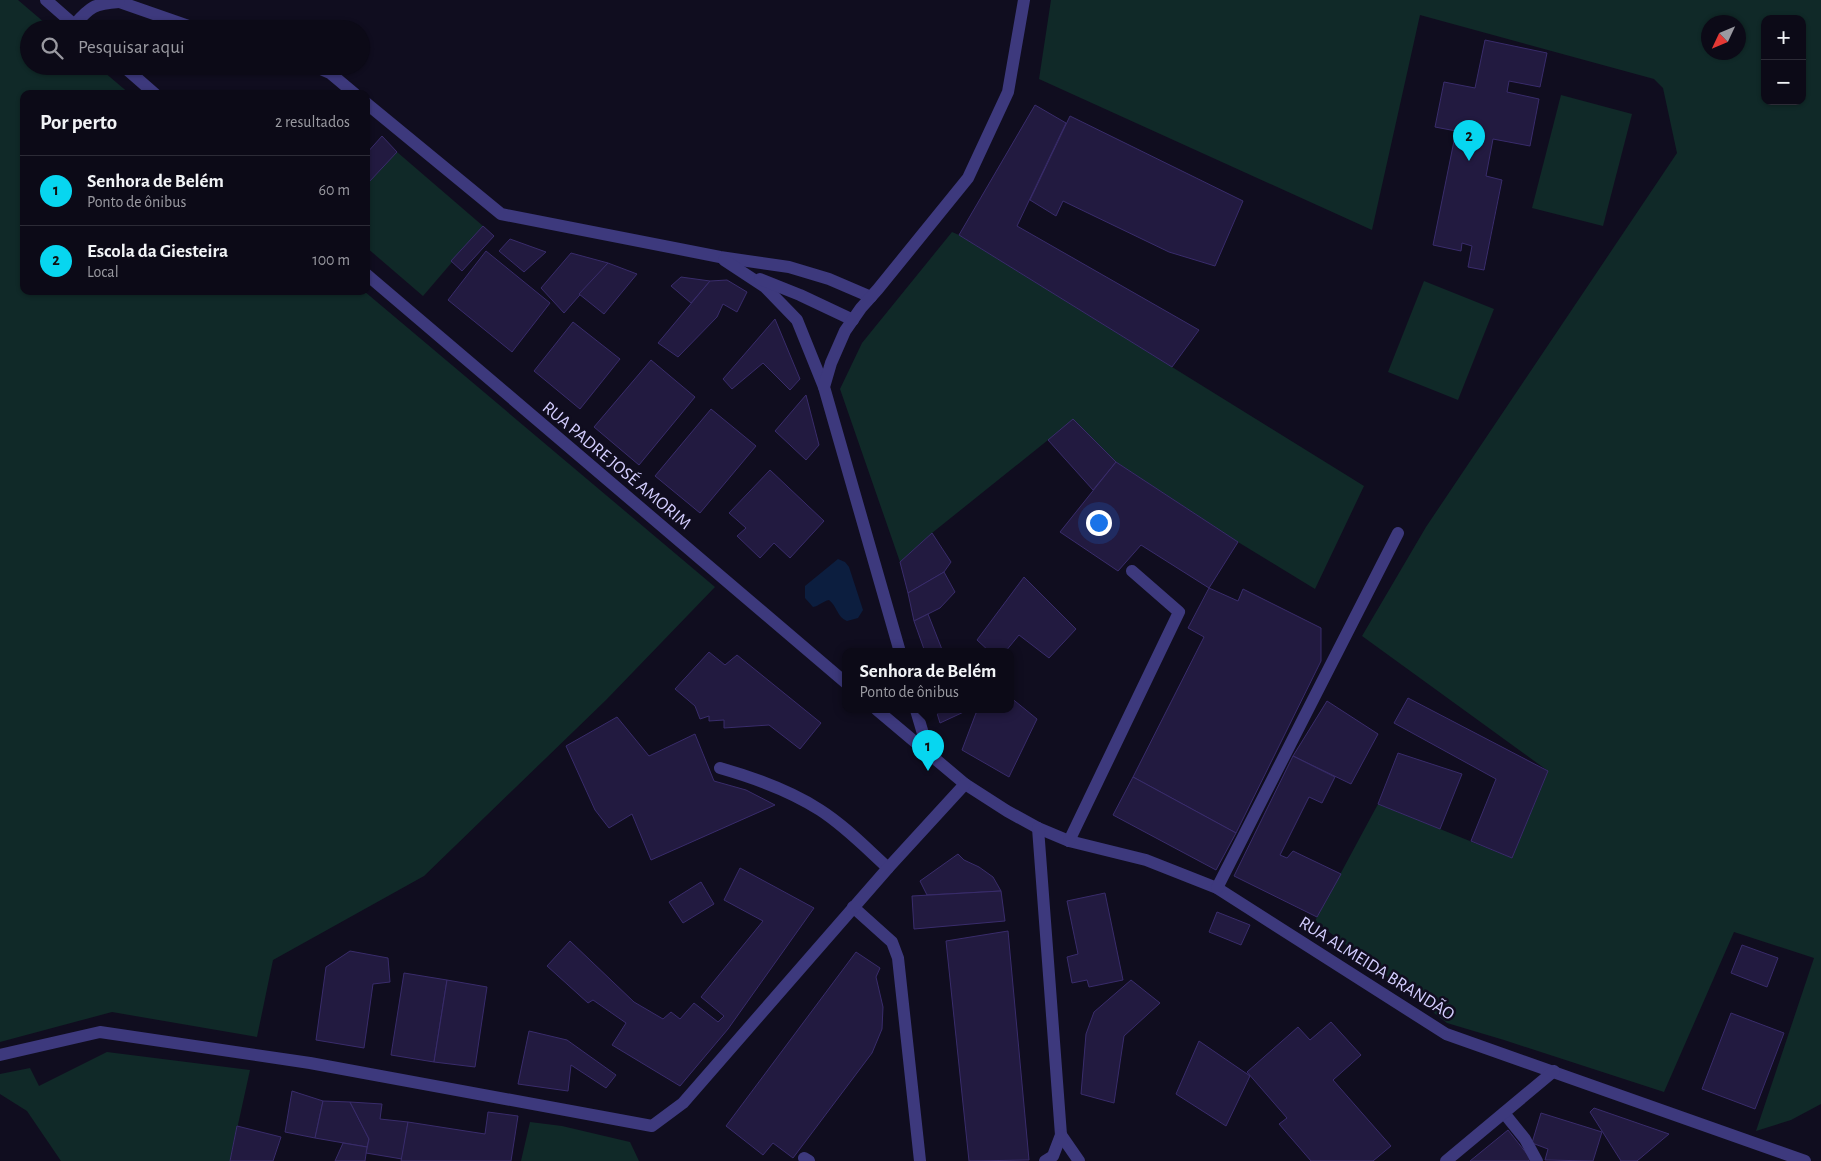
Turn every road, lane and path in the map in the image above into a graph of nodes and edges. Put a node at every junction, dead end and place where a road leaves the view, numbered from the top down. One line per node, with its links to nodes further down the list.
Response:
1 (46, 0): 4 (street)
2 (1024, 0): 15 (street)
3 (116, 1): 5 (street); 6 (street)
4 (69, 20)
5 (81, 20)
6 (171, 20)
7 (133, 75): 9 (street)
8 (332, 75): 10 (street)
9 (150, 90)
10 (350, 90)
11 (370, 106): 12 (street)
12 (720, 257): 13 (street); 15 (street)
13 (742, 272): 16 (street); 17 (street)
14 (370, 277): 21 (street, RUA PADRE JOSÉ AMORIM)
15 (871, 297): 16 (street)
16 (853, 320): 17 (street)
17 (824, 387): 20 (street)
18 (1398, 533): 30 (street)
19 (1132, 571): 28 (street)
20 (899, 648)
21 (842, 680)
22 (881, 713): 24 (street)
23 (917, 713): 24 (street)
24 (929, 754): 26 (street, RUA ALMEIDA BRANDÃO)
25 (720, 768): 29 (street)
26 (965, 784): 27 (street, RUA ALMEIDA BRANDÃO); 29 (street)
27 (1038, 828): 28 (street, RUA ALMEIDA BRANDÃO); 35 (street)
28 (1069, 841): 30 (street, RUA ALMEIDA BRANDÃO)
29 (888, 868): 31 (street)
30 (1217, 888): 33 (street, RUA ALMEIDA BRANDÃO)
31 (853, 907): 32 (street); 36 (street)
32 (0, 1055)
33 (1554, 1072): 34 (street); 41 (street, RUA ALMEIDA BRANDÃO)
34 (1504, 1113): 39 (street); 40 (street)
35 (1061, 1135): 37 (street); 38 (street)
36 (920, 1161)
37 (1045, 1161)
38 (1079, 1161)
39 (1446, 1161)
40 (1537, 1161)
41 (1806, 1161)

